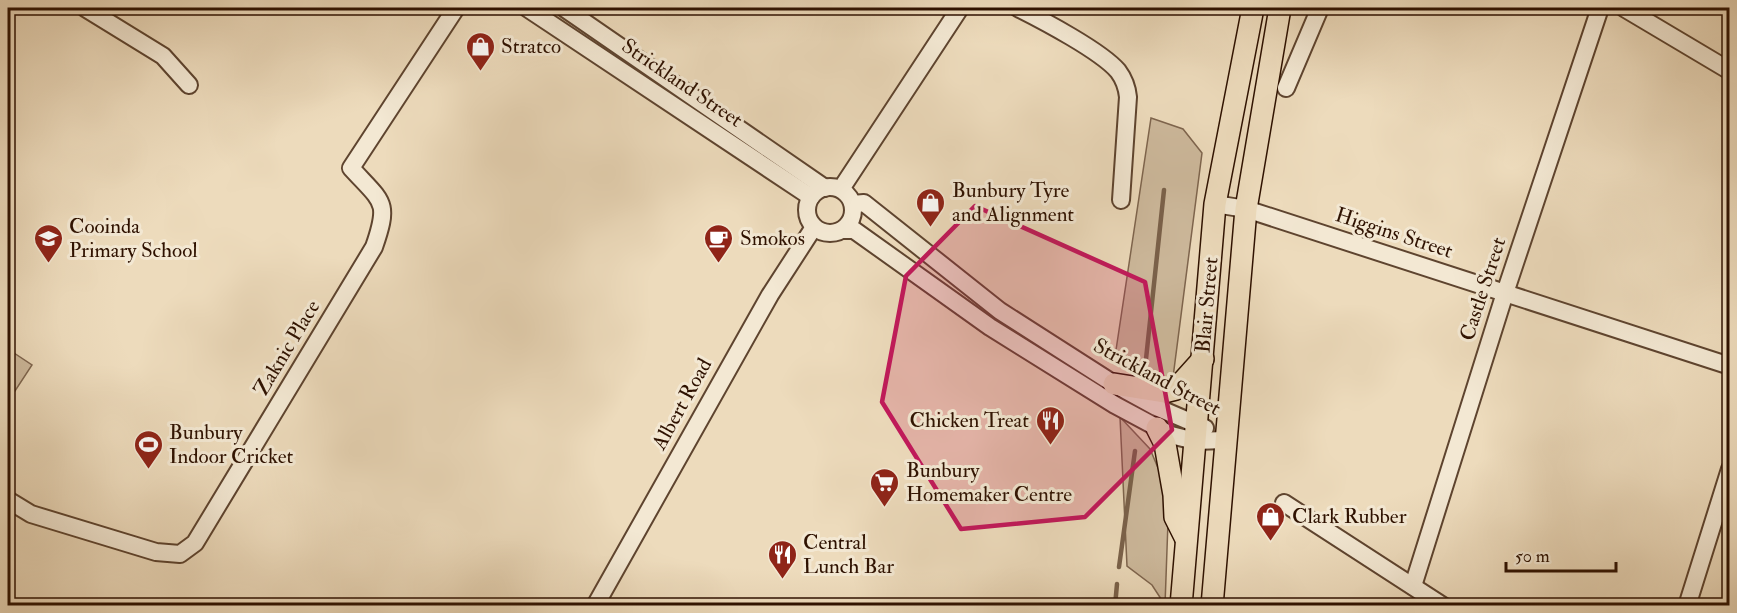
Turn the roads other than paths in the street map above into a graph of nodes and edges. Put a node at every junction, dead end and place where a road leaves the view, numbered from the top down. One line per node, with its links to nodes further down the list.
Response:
1 (85, 8): 15 (street)
2 (456, 8): 32 (street, Zaknic Place)
3 (527, 8): 13 (street, Strickland Street)
4 (564, 8): 12 (street, Strickland Street)
5 (960, 8): 17 (street)
6 (1018, 8): 18 (street)
7 (1253, 8): 20 (main road, Blair Street)
8 (1280, 8): 21 (main road, Blair Street)
9 (1320, 8): 16 (street)
10 (1600, 8): 24 (street, Castle Street)
11 (1624, 8): 14 (street)
12 (586, 13): 13 (street); 17 (street, Strickland Street)
13 (572, 36): 17 (street, Strickland Street)
14 (1730, 71)
15 (189, 85)
16 (1286, 88)
17 (826, 191): 19 (street); 22 (street)
18 (1121, 200)
19 (853, 204): 23 (street); 27 (street, Strickland Street)
20 (1215, 204): 21 (street, Higgins Street); 25 (main road, Blair Street)
21 (1246, 209): 24 (street, Higgins Street); 30 (main road, Blair Street)
22 (814, 227): 23 (street); 36 (street, Albert Road)
23 (842, 230): 28 (street, Strickland Street)
24 (1505, 293): 26 (street, Higgins Street); 35 (street, Castle Street)
25 (1203, 359): 27 (main road); 29 (main road, Blair Street)
26 (1730, 366)
27 (1114, 384): 29 (street, Strickland Street)
28 (1156, 428): 29 (street, Strickland Street); 34 (main road)
29 (1196, 432): 30 (street, Strickland Street); 34 (main road, Blair Street)
30 (1225, 440): 38 (main road, Blair Street)
31 (1730, 469): 40 (street)
32 (8, 500)
33 (1284, 503): 35 (street)
34 (1187, 540): 37 (main road, Blair Street)
35 (1413, 586): 39 (street)
36 (595, 606)
37 (1181, 606)
38 (1212, 606)
39 (1443, 606)
40 (1687, 606)

